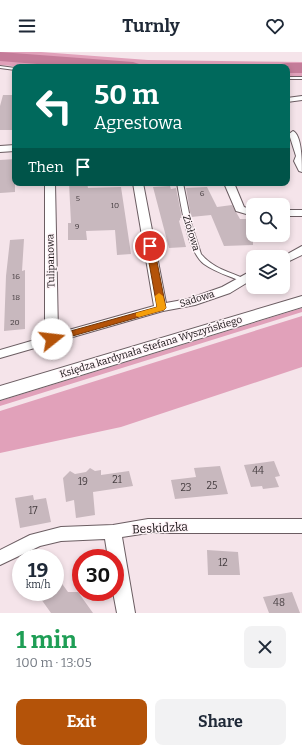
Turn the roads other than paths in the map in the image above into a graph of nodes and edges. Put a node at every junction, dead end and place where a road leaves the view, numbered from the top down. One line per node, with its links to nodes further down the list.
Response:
1 (0, 67): 2 (lane)
2 (12, 69)
3 (290, 78): 4 (lane)
4 (302, 78)
5 (302, 98): 6 (street)
6 (290, 100)
7 (294, 134): 10 (street)
8 (12, 148): 9 (street)
9 (0, 149)
10 (302, 169)
11 (50, 186): 24 (street, Tulipanowa)
12 (139, 186): 23 (street)
13 (180, 186): 20 (lane, Ziołowa)
14 (231, 186): 15 (street)
15 (246, 211)
16 (290, 213): 17 (street)
17 (302, 213)
18 (302, 249): 19 (street)
19 (290, 258)
20 (246, 276)
21 (246, 278): 23 (street, Sadowa)
22 (302, 301): 26 (main road, Księdza kardynała Stefana Wyszyńskiego)
23 (161, 308): 24 (street, Sadowa)
24 (52, 339): 25 (street, Sadowa)
25 (0, 354)
26 (0, 393)
27 (302, 526): 28 (street, Beskidzka)
28 (113, 532): 29 (street, Beskidzka); 30 (street)
29 (0, 558)
30 (126, 613)

